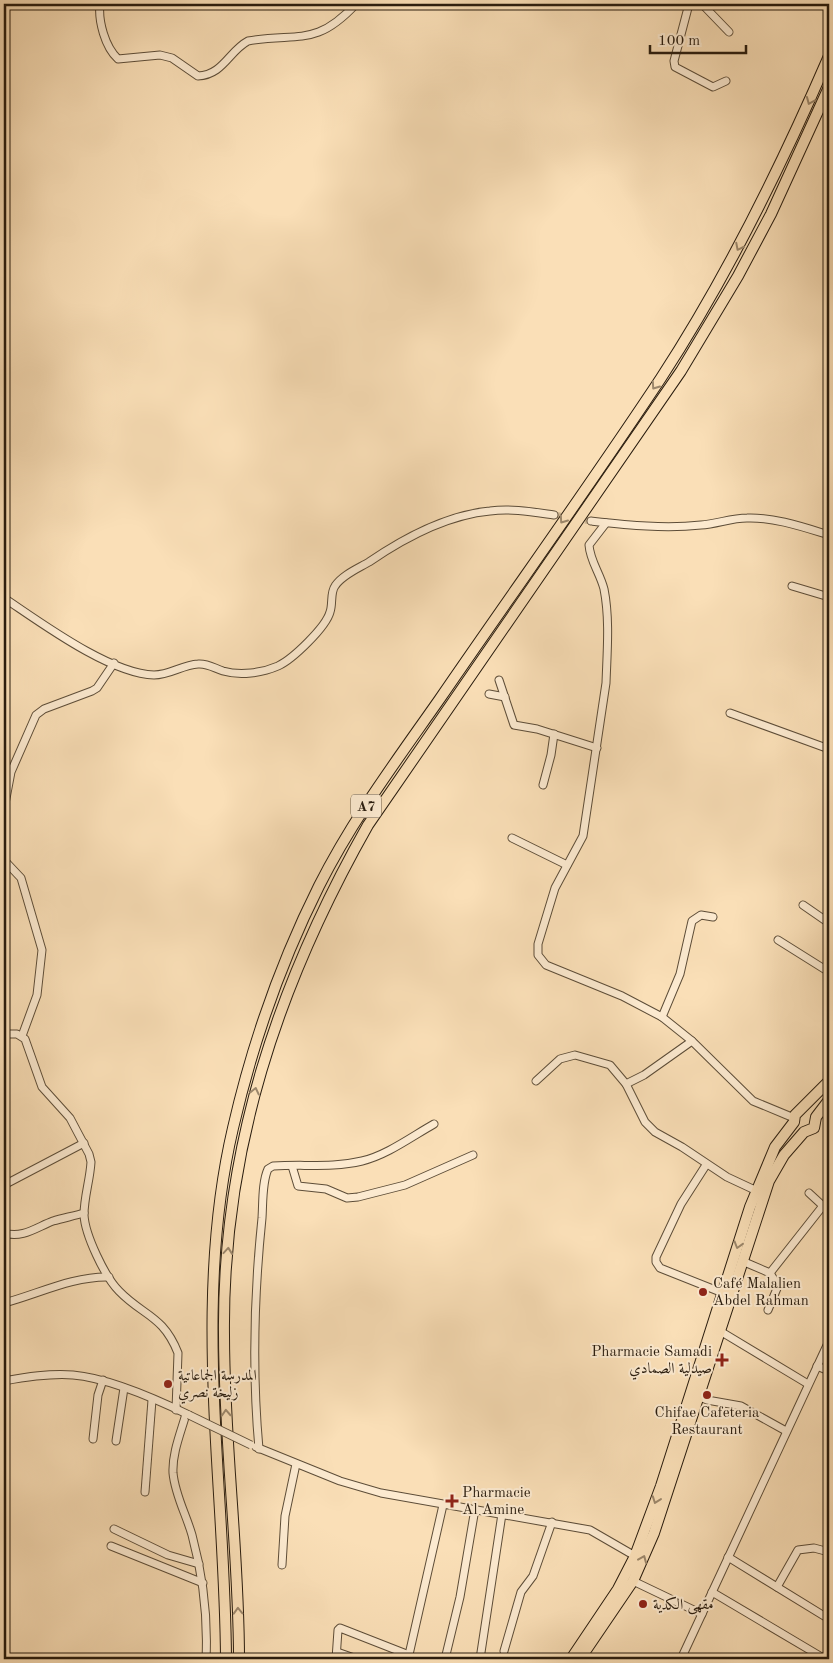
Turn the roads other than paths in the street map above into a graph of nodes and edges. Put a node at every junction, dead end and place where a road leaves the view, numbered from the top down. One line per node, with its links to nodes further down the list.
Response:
1 (100, 4): 2 (street)
2 (356, 4)
3 (689, 4): 7 (street)
4 (702, 4): 5 (street)
5 (729, 32)
6 (829, 56): 101 (highway, A7, one-way to 101)
7 (726, 81)
8 (829, 87): 102 (highway, A7, one-way to 8)
9 (554, 515): 16 (street)
10 (590, 520): 11 (street)
11 (606, 523): 12 (street); 22 (street)
12 (829, 535)
13 (792, 586): 14 (street)
14 (829, 597)
15 (4, 598): 16 (street)
16 (114, 663): 25 (street)
17 (499, 680): 19 (street)
18 (489, 694): 19 (street)
19 (505, 697): 21 (street)
20 (730, 713): 23 (street)
21 (554, 734): 22 (street); 24 (street)
22 (597, 748): 28 (street)
23 (829, 749)
24 (543, 785)
25 (4, 809)
26 (512, 838): 28 (street)
27 (4, 860): 36 (street)
28 (567, 865): 34 (street)
29 (803, 905): 31 (street)
30 (713, 917): 34 (street)
31 (829, 923)
32 (778, 940): 33 (street)
33 (829, 972)
34 (662, 1017): 37 (street)
35 (4, 1034): 36 (street)
36 (22, 1036): 47 (street)
37 (692, 1041): 40 (street); 44 (street)
38 (829, 1081): 42 (highway)
39 (536, 1082): 40 (street)
40 (626, 1084): 49 (street)
41 (829, 1100): 43 (highway)
42 (801, 1110): 43 (highway); 44 (highway)
43 (816, 1117): 46 (highway)
44 (794, 1120): 46 (highway); 52 (highway)
45 (434, 1124): 50 (street)
46 (804, 1132): 56 (highway)
47 (84, 1143): 51 (street); 54 (street)
48 (472, 1156): 50 (street)
49 (706, 1165): 52 (street); 59 (street)
50 (292, 1166): 77 (street)
51 (4, 1185)
52 (757, 1191): 59 (highway, one-way to 59)
53 (809, 1193): 57 (street)
54 (84, 1213): 55 (street); 58 (street)
55 (4, 1233)
56 (742, 1261): 57 (street); 62 (highway)
57 (770, 1273): 61 (street)
58 (109, 1276): 60 (street); 72 (street)
59 (723, 1293): 87 (highway, one-way to 87)
60 (4, 1303)
61 (768, 1310)
62 (720, 1331): 68 (street); 70 (highway)
63 (829, 1341): 64 (street)
64 (817, 1366): 65 (street); 68 (street)
65 (829, 1371)
66 (103, 1380): 67 (street); 69 (street); 75 (street)
67 (4, 1381)
68 (808, 1384): 74 (street)
69 (124, 1388): 71 (street); 76 (street)
70 (698, 1396): 74 (street); 91 (highway, one-way to 70)
71 (152, 1400): 72 (street); 79 (street)
72 (176, 1410): 73 (street)
73 (188, 1414): 77 (street, bridge); 89 (street)
74 (786, 1431): 88 (street)
75 (92, 1439)
76 (116, 1441)
77 (259, 1449): 78 (street)
78 (296, 1464): 80 (street); 90 (street)
79 (145, 1492)
80 (444, 1505): 81 (street); 99 (street)
81 (475, 1509): 82 (street); 104 (street)
82 (502, 1514): 83 (street); 105 (street)
83 (552, 1522): 87 (street); 97 (street)
84 (114, 1529): 89 (street)
85 (111, 1546): 92 (street)
86 (829, 1552): 93 (street)
87 (635, 1556): 106 (highway)
88 (728, 1557): 93 (street); 94 (street)
89 (199, 1564): 92 (street)
90 (282, 1565)
91 (633, 1581): 95 (street); 107 (highway)
92 (203, 1583): 100 (street)
93 (778, 1587): 96 (street)
94 (712, 1592): 95 (street); 109 (street)
95 (702, 1614): 108 (street)
96 (829, 1619)
97 (504, 1651)
98 (337, 1656): 99 (street); 103 (street)
99 (408, 1657)
100 (206, 1659)
101 (226, 1659)
102 (239, 1659)
103 (357, 1659)
104 (445, 1659)
105 (480, 1659)
106 (571, 1659)
107 (580, 1659)
108 (681, 1659)
109 (825, 1659)

